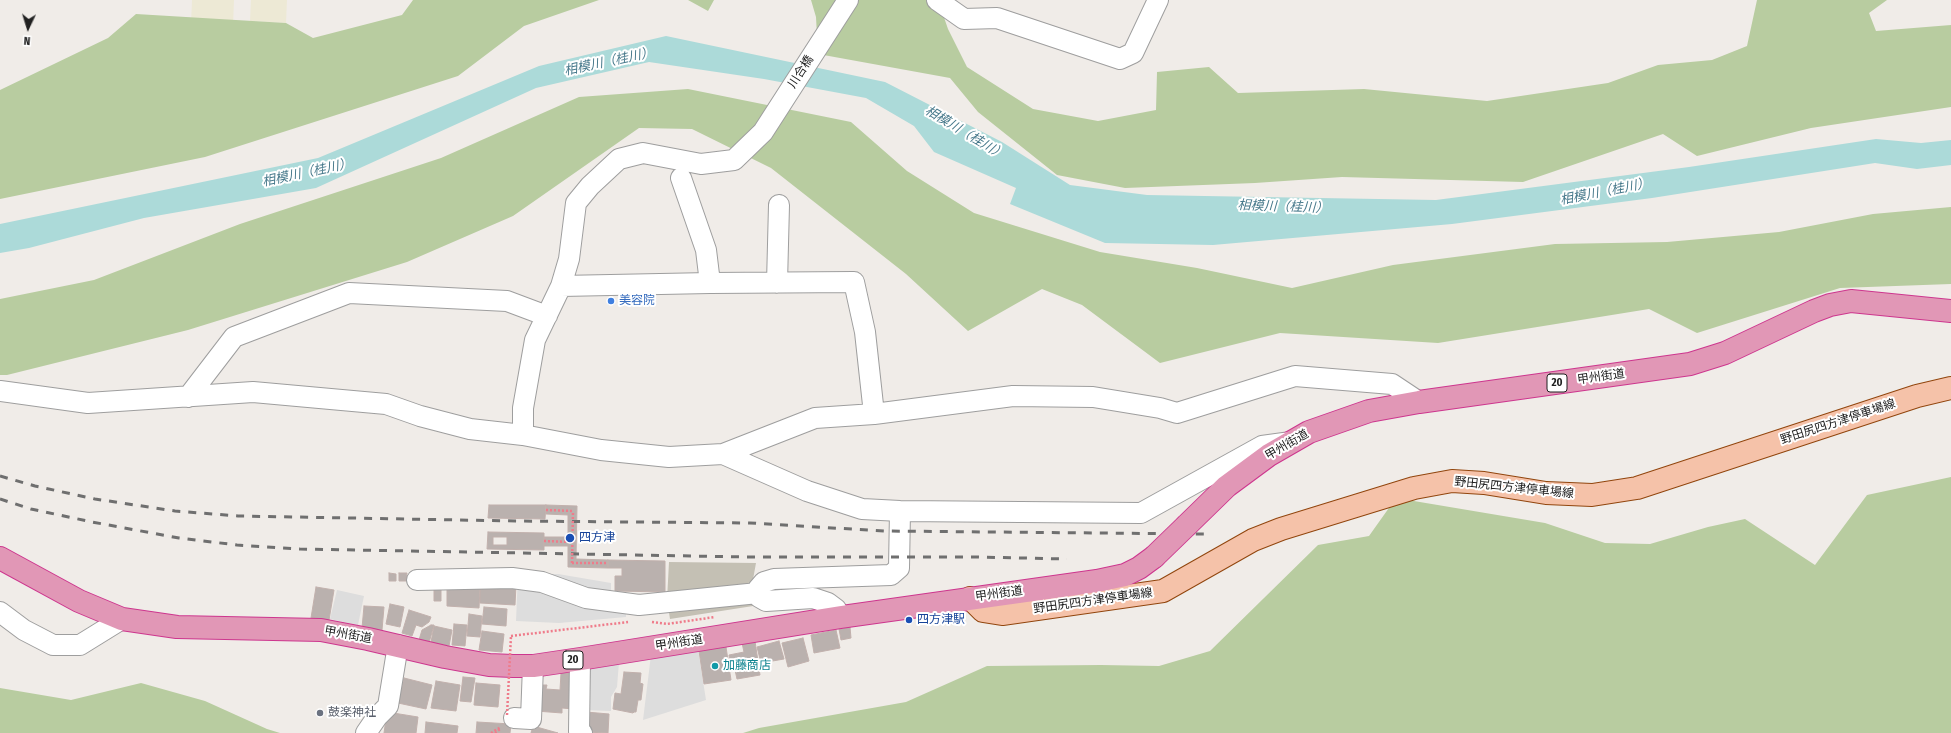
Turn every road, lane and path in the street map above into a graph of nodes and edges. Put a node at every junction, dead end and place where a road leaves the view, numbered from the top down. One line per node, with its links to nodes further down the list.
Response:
1 (937, 0): 2 (street)
2 (1158, 0)
3 (844, 6): 8 (street, 川合橋)
4 (681, 178): 6 (street)
5 (779, 205): 7 (street)
6 (710, 283): 7 (street); 8 (street)
7 (777, 283): 15 (street)
8 (560, 286): 10 (street, 川合橋)
9 (1951, 311): 14 (highway, 甲州街道 / 20)
10 (547, 316): 13 (street); 16 (street, 川合橋)
11 (1951, 388): 27 (main road, 野田尻四方津停車場線)
12 (0, 391): 13 (street)
13 (188, 397): 16 (street)
14 (1419, 402): 15 (street); 17 (highway, 甲州街道 / 20)
15 (874, 414): 18 (street)
16 (523, 435): 18 (street)
17 (1292, 442): 20 (street); 27 (highway, 甲州街道 / 20, bridge)
18 (723, 454): 20 (street)
19 (546, 510): 22 (path, bridge)
20 (900, 511): 26 (street)
21 (544, 541): 22 (path)
22 (572, 542): 24 (path, bridge)
23 (0, 558): 30 (highway, 甲州街道 / 20)
24 (608, 563)
25 (417, 580): 26 (street)
26 (758, 593): 29 (street)
27 (970, 598): 29 (highway, 甲州街道 / 20)
28 (0, 612): 30 (street)
29 (841, 617): 33 (highway, 甲州街道 / 20)
30 (122, 619): 32 (highway, 甲州街道 / 20)
31 (631, 622): 35 (path, bridge)
32 (398, 645): 34 (highway, 甲州街道 / 20); 36 (street)
33 (580, 659): 34 (highway, 甲州街道 / 20); 37 (street)
34 (533, 666): 35 (street)
35 (510, 716)
36 (366, 733)
37 (582, 733)

